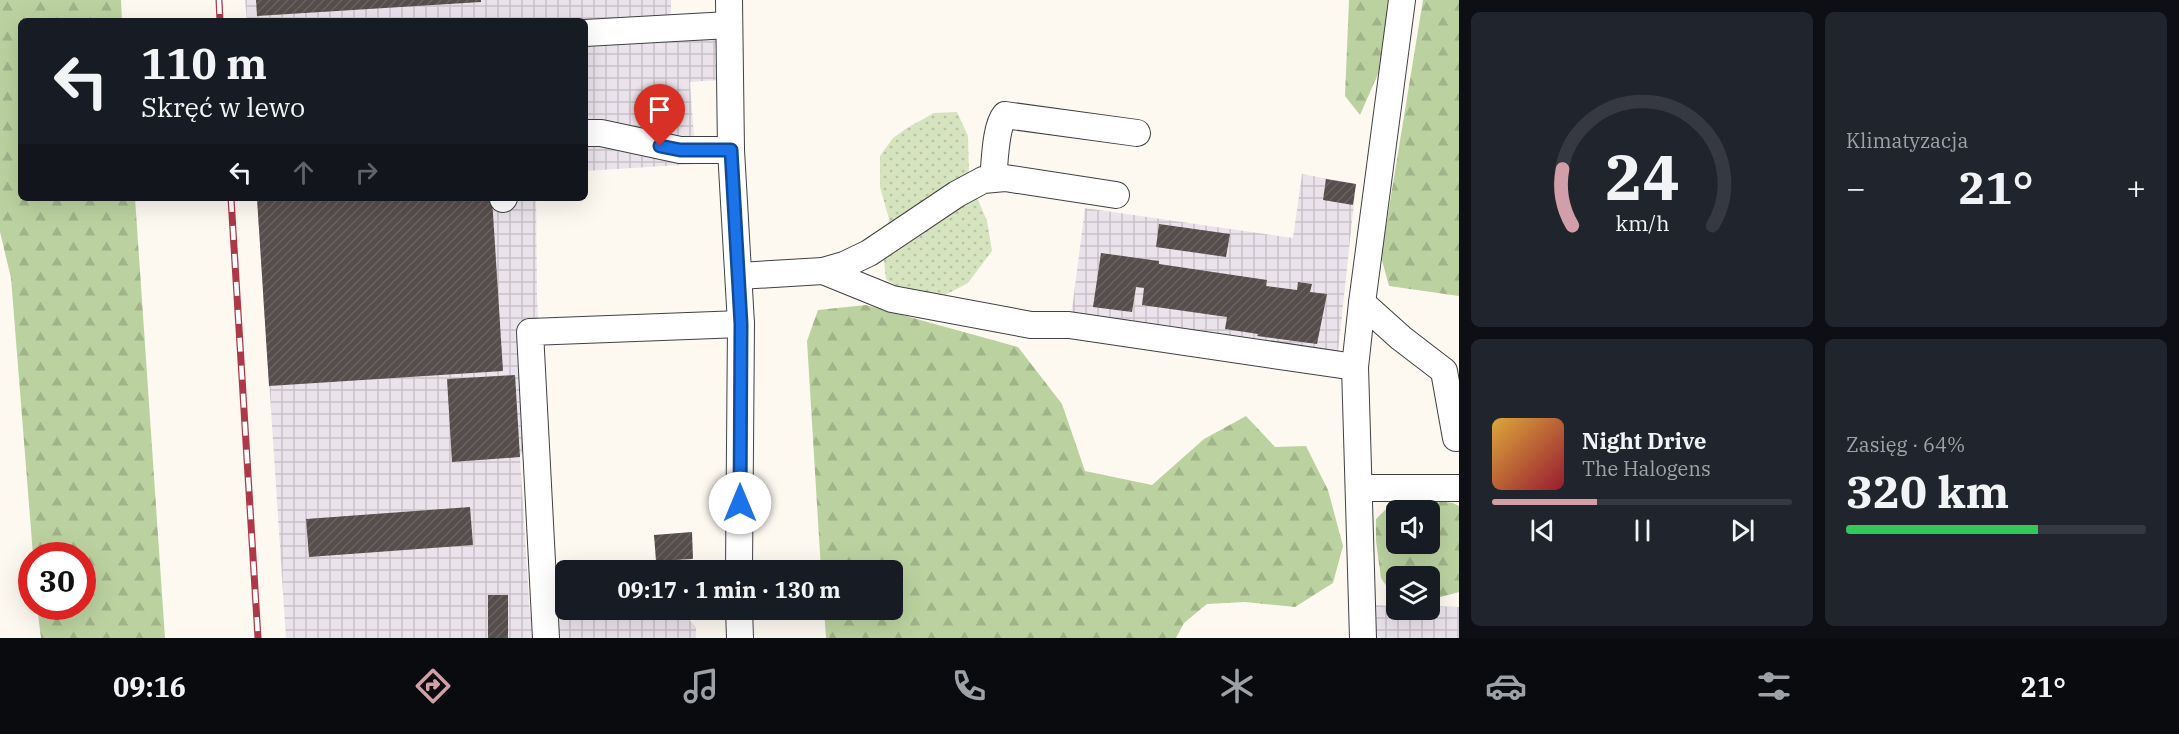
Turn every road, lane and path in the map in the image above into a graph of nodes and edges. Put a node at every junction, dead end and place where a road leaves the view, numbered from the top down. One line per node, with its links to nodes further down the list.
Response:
1 (1402, 0): 11 (street)
2 (729, 12): 3 (street); 6 (street)
3 (588, 33)
4 (588, 133): 6 (street)
5 (1137, 133): 7 (street)
6 (731, 150): 10 (street)
7 (993, 179): 8 (street); 9 (street)
8 (1116, 195)
9 (823, 272): 10 (street); 13 (street)
10 (739, 276): 12 (street)
11 (1362, 303): 13 (street); 14 (street)
12 (741, 324): 17 (street); 18 (street)
13 (1355, 367): 15 (street)
14 (1456, 438)
15 (1359, 488): 16 (street); 22 (street)
16 (1459, 488)
17 (739, 560)
18 (555, 594): 20 (street)
19 (739, 620): 21 (street)
20 (546, 638)
21 (740, 638)
22 (1363, 638)

